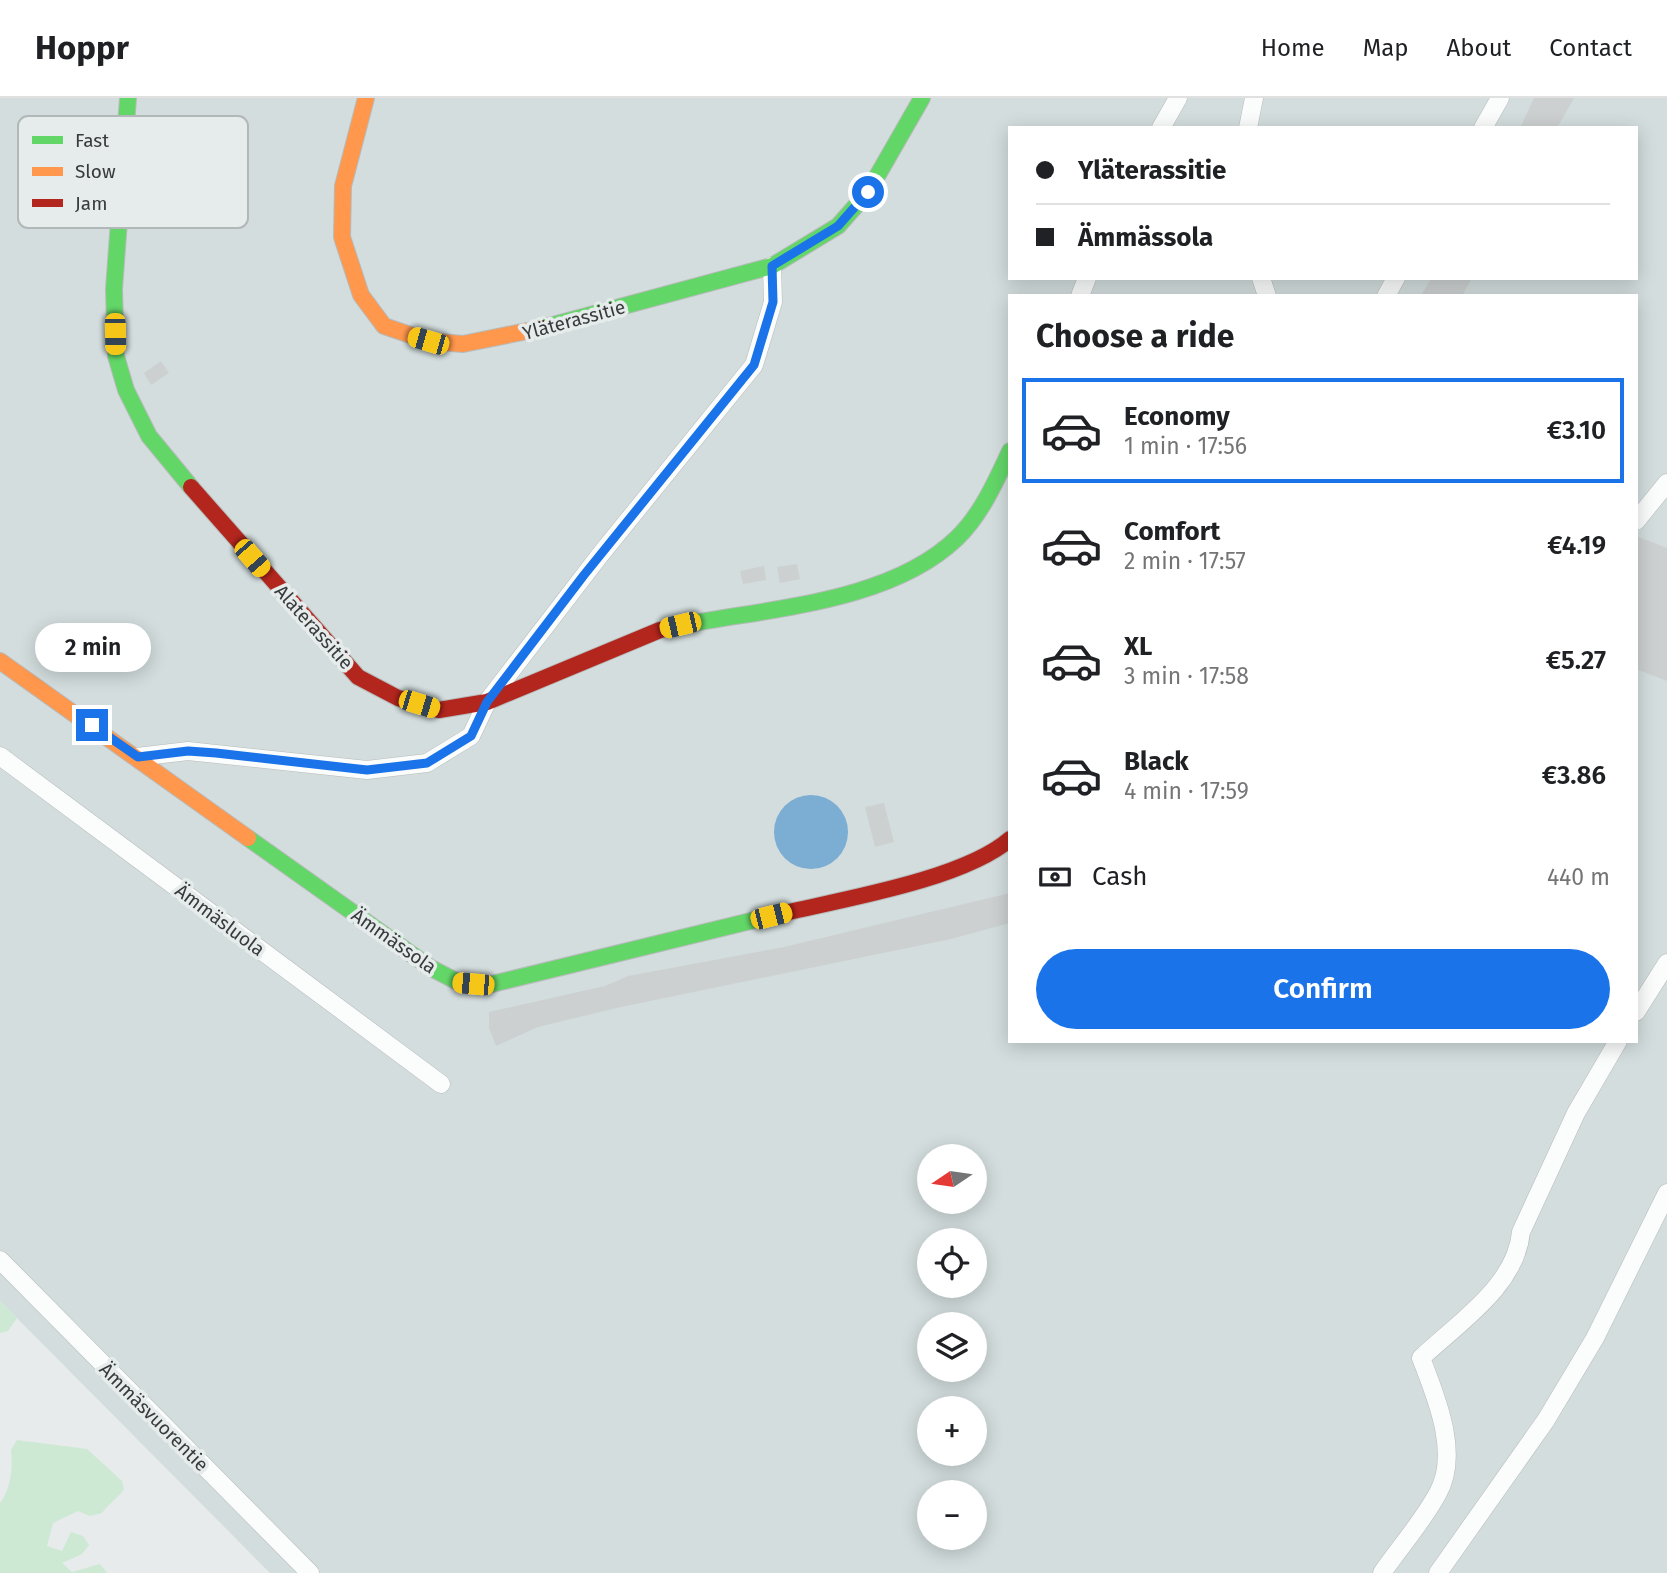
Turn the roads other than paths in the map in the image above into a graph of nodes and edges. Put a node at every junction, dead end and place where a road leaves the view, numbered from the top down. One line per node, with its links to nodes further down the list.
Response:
1 (128, 98): 7 (street, Alaterassitie)
2 (366, 98): 12 (street, Yläterassitie)
3 (922, 98): 12 (street, Yläterassitie)
4 (1178, 98): 8 (street)
5 (1254, 98): 9 (street)
6 (1500, 98): 10 (street)
7 (127, 116)
8 (1162, 126)
9 (1248, 126)
10 (1484, 126)
11 (118, 228): 17 (street, Alaterassitie)
12 (772, 266): 17 (street)
13 (1008, 455): 17 (street, Alaterassitie)
14 (1667, 484): 15 (street)
15 (1638, 519)
16 (0, 661): 19 (street, Ämmässola)
17 (487, 702): 19 (street)
18 (0, 756): 24 (street, Ämmäsluola)
19 (138, 757): 20 (street, Ämmässola)
20 (1008, 840)
21 (1667, 963): 22 (street)
22 (1638, 1009)
23 (1617, 1043): 28 (street)
24 (441, 1084)
25 (1667, 1193): 29 (street)
26 (0, 1260): 27 (street, Ämmäsvuorentie)
27 (310, 1573)
28 (1382, 1573)
29 (1438, 1573)

